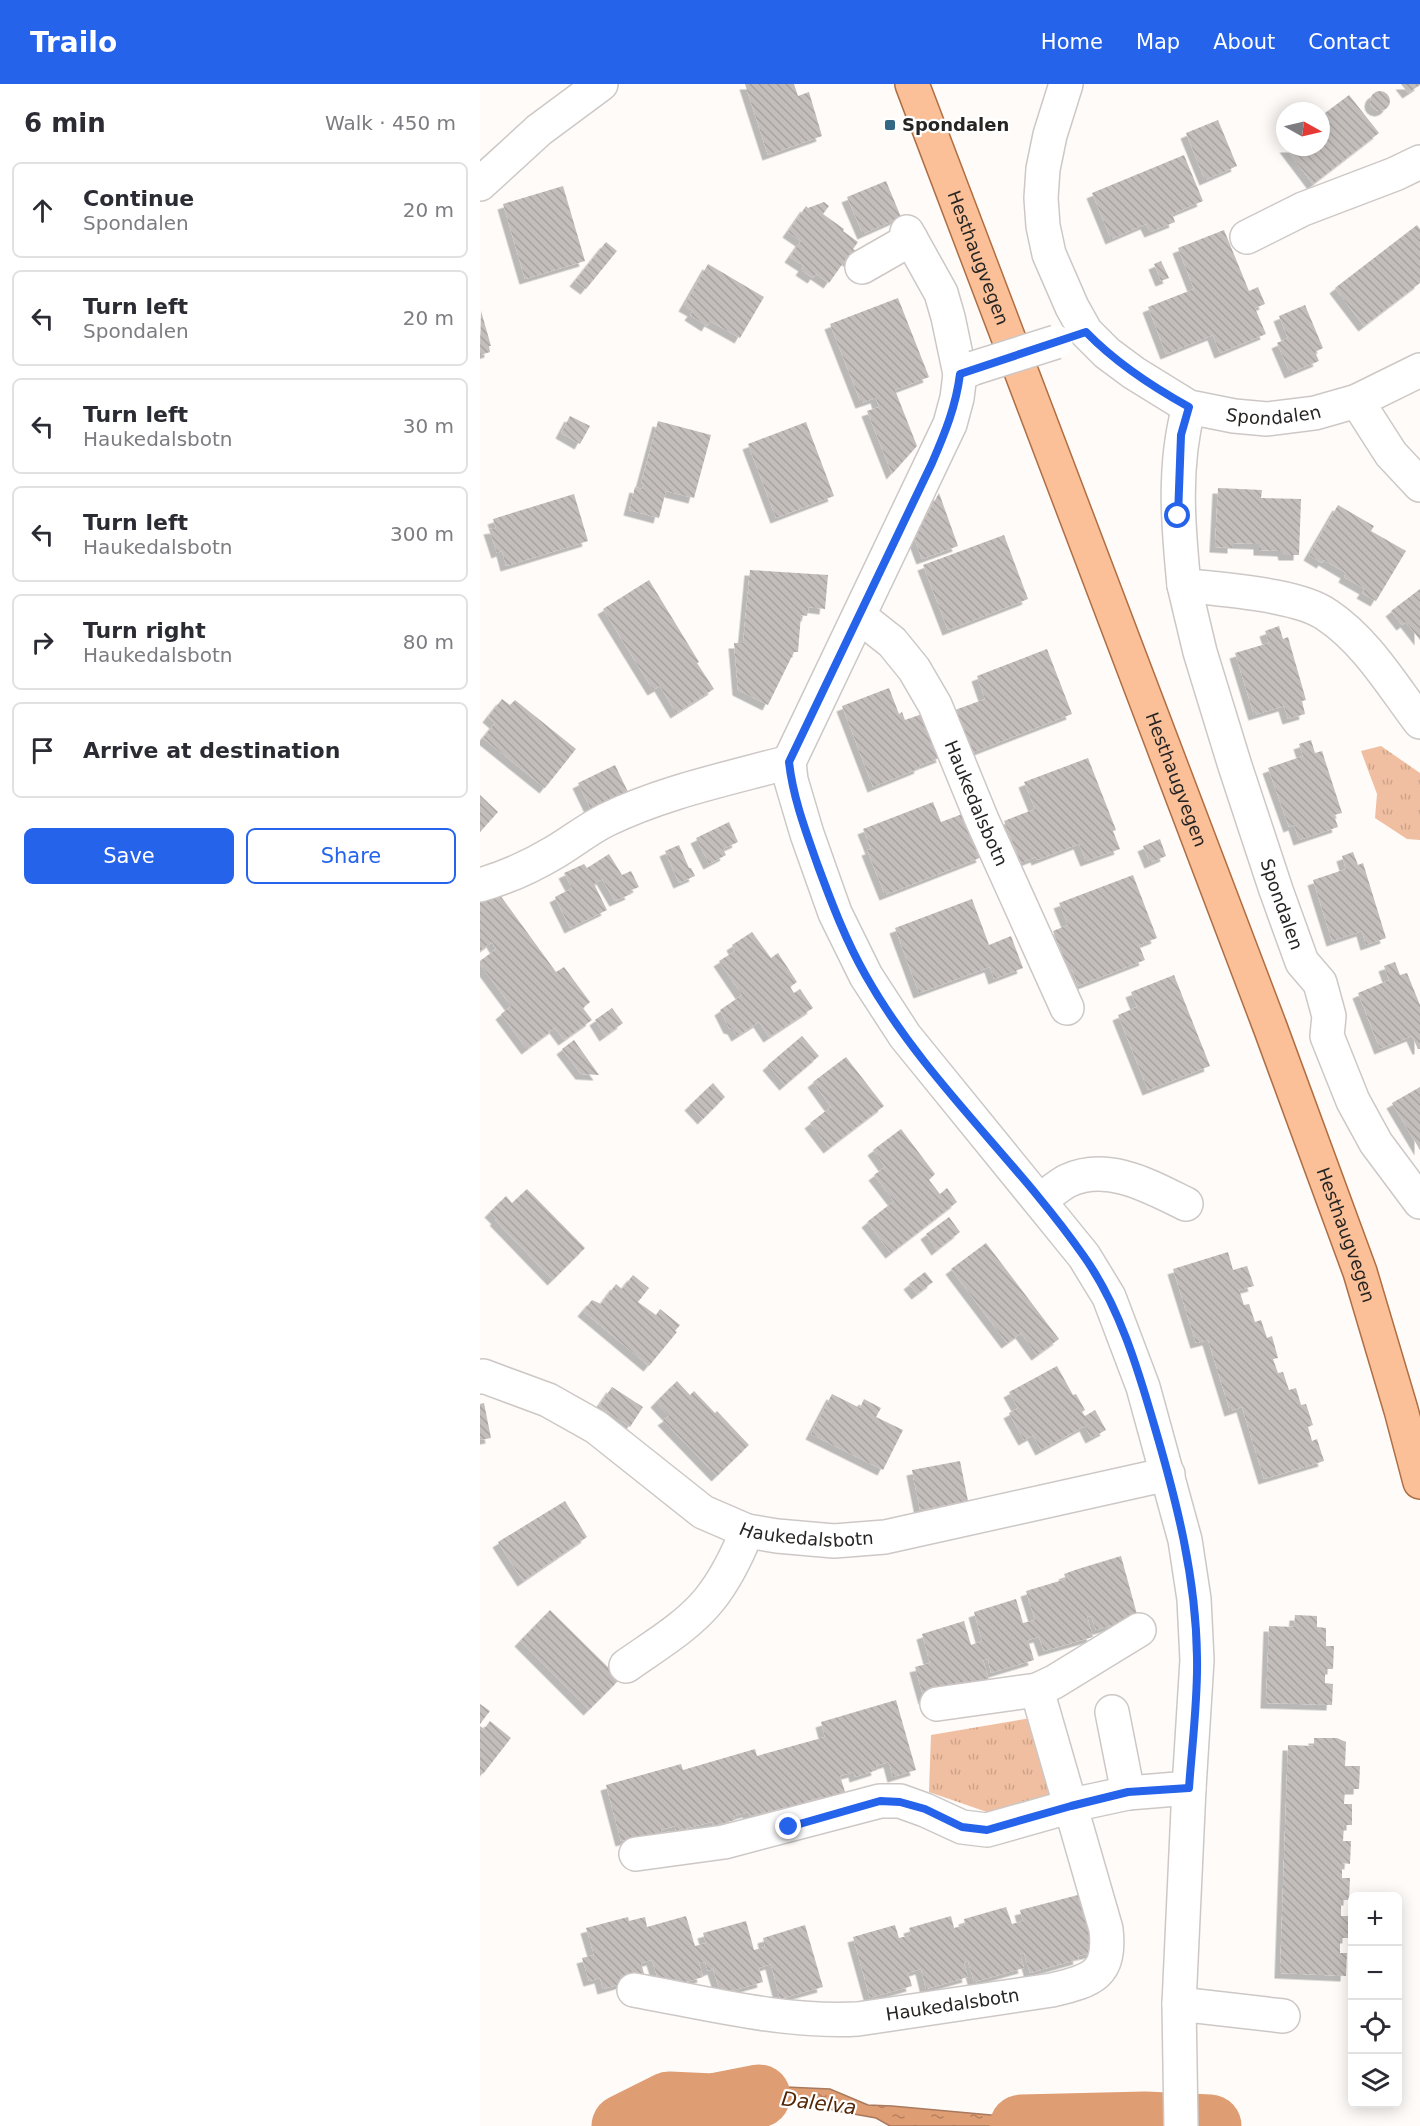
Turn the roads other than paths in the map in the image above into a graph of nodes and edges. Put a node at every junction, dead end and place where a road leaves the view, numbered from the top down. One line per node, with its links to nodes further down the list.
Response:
1 (601, 84): 5 (street)
2 (912, 84): 25 (main road, Hesthaugvegen)
3 (1066, 84): 8 (street, Spondalen)
4 (1420, 162): 6 (street)
5 (480, 184)
6 (1246, 237)
7 (862, 267): 10 (street)
8 (1071, 337): 10 (street, bridge); 12 (street, Spondalen)
9 (1420, 370): 11 (street, Spondalen)
10 (967, 371): 15 (street)
11 (1357, 402): 12 (street, Spondalen); 13 (street)
12 (1189, 407): 14 (street, Spondalen)
13 (1420, 485)
14 (1184, 585): 16 (street); 21 (street, Spondalen)
15 (859, 616): 17 (street); 19 (street, Haukedalsbotn)
16 (1420, 722)
17 (789, 762): 18 (street); 20 (street)
18 (480, 885)
19 (1067, 1008)
20 (1040, 1200): 22 (street); 24 (street)
21 (1420, 1202)
22 (1186, 1204)
23 (481, 1376): 26 (street, Haukedalsbotn)
24 (1168, 1474): 26 (street, Haukedalsbotn); 32 (street)
25 (1420, 1482)
26 (747, 1531): 28 (street)
27 (1139, 1630): 29 (street)
28 (626, 1666)
29 (1037, 1690): 30 (street); 34 (street, Haukedalsbotn)
30 (937, 1704)
31 (1112, 1712): 33 (street)
32 (1189, 1788): 33 (street); 37 (street)
33 (1128, 1792): 34 (street)
34 (1071, 1806): 35 (street); 36 (street, Haukedalsbotn)
35 (636, 1854)
36 (634, 1990)
37 (1179, 2004): 38 (street); 39 (street)
38 (1283, 2016)
39 (1180, 2118)

